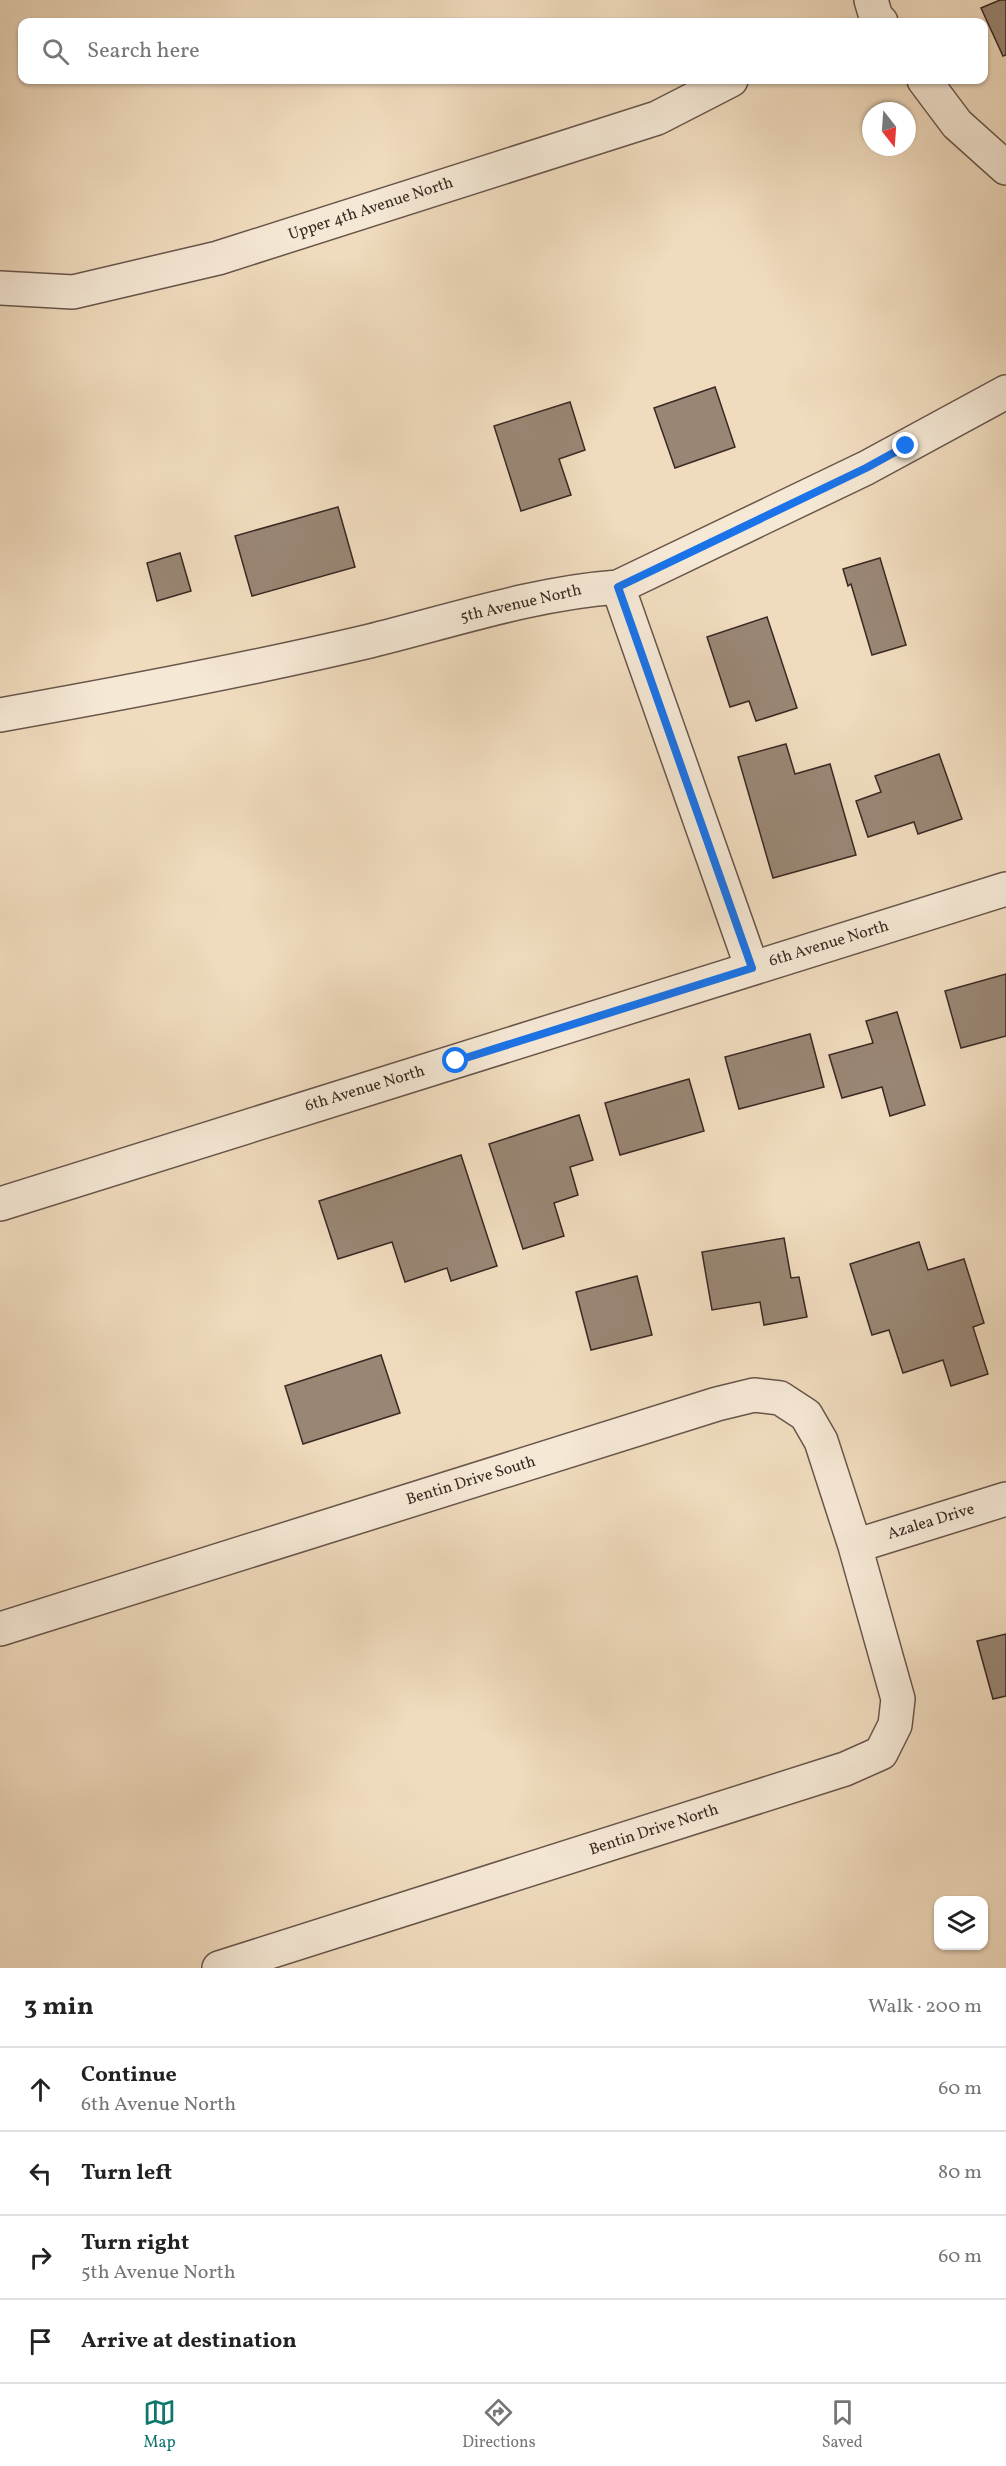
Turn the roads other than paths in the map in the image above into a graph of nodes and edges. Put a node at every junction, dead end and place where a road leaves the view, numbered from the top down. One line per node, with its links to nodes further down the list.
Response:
1 (723, 84): 4 (street, Upper 4th Avenue North)
2 (927, 84): 3 (street)
3 (1006, 168)
4 (0, 288)
5 (1006, 392): 6 (street, 5th Avenue North)
6 (618, 587): 7 (street, 5th Avenue North); 9 (street)
7 (0, 715)
8 (1006, 890): 9 (street, 6th Avenue North)
9 (752, 968): 10 (street, 6th Avenue North)
10 (0, 1204)
11 (1006, 1499): 12 (street, Azalea Drive)
12 (855, 1546): 13 (street, Bentin Drive South); 14 (street, Bentin Drive North)
13 (0, 1629)
14 (219, 1968)

